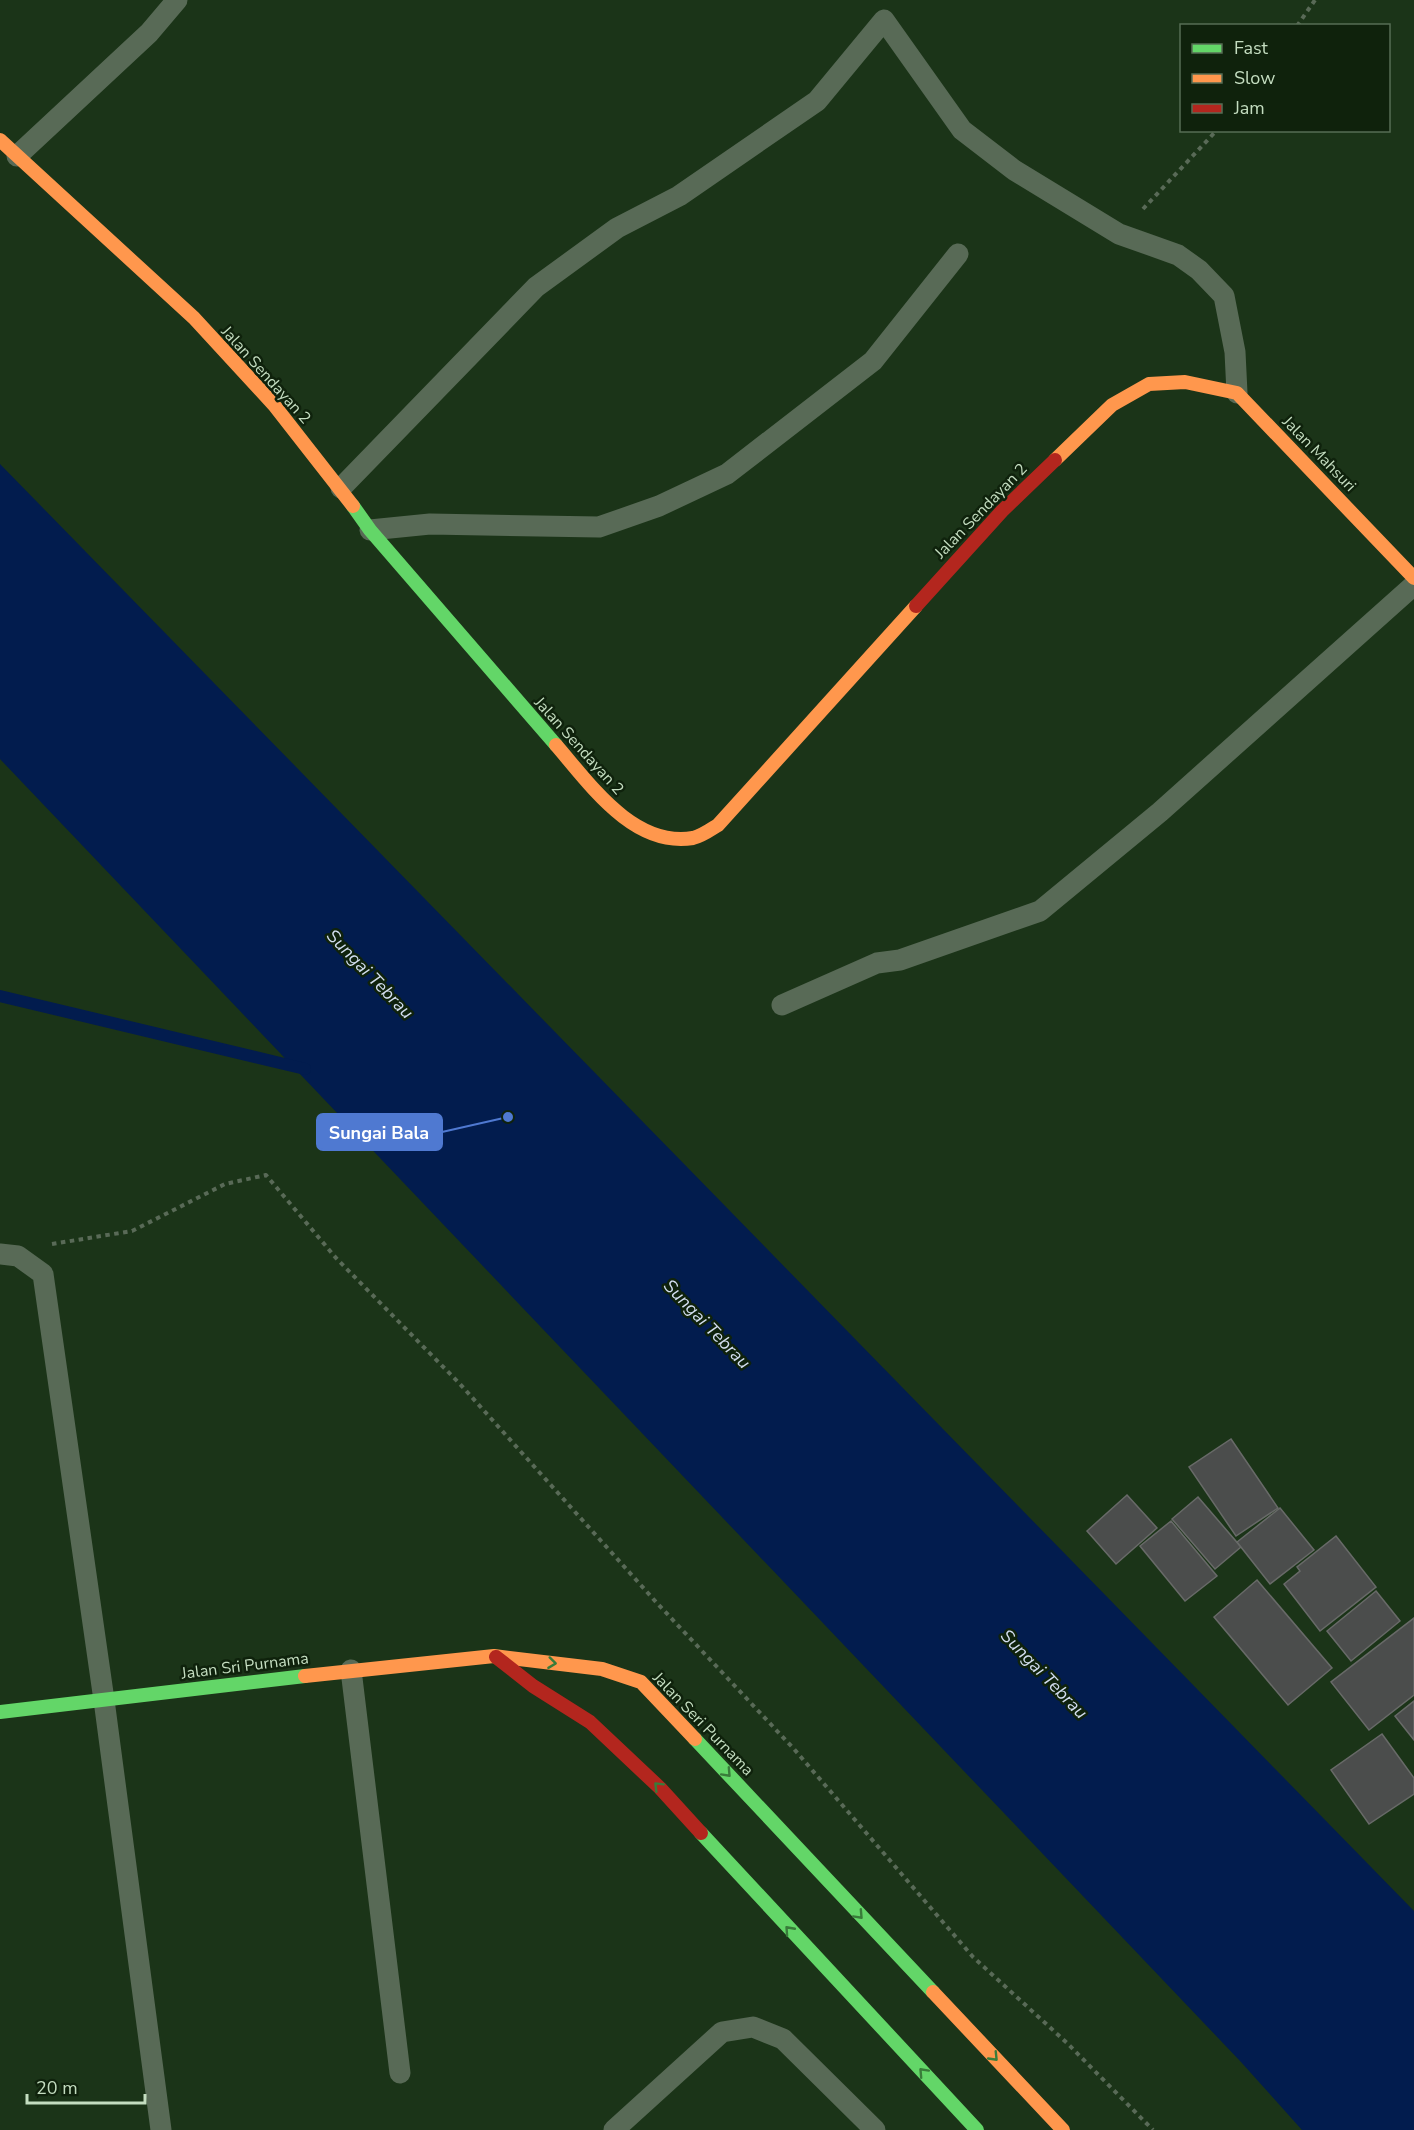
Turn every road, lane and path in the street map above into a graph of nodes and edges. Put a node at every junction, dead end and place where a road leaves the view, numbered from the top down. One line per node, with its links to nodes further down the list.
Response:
1 (177, 0): 6 (lane)
2 (1315, 0): 3 (path)
3 (1298, 24)
4 (1215, 132): 7 (path)
5 (0, 140): 6 (street, Jalan Sendayan 2)
6 (16, 156): 10 (street, Jalan Sendayan 2)
7 (1119, 234): 9 (lane); 10 (lane)
8 (958, 254): 11 (lane)
9 (1238, 393): 11 (street, Jalan Sendayan 2); 12 (street, Jalan Mahsuri)
10 (341, 488): 11 (street, Jalan Sendayan 2)
11 (370, 530)
12 (1414, 578)
13 (1414, 585): 14 (lane)
14 (782, 1005)
15 (9, 1255): 18 (lane); 26 (path)
16 (494, 1656): 17 (street, Jalan Sri Purnama); 24 (street, one-way to 16); 25 (street, Jalan Seri Purnama, one-way to 25)
17 (351, 1670): 18 (street, Jalan Sri Purnama); 20 (lane)
18 (104, 1700): 19 (street, Jalan Sri Purnama); 21 (lane)
19 (0, 1712)
20 (400, 2073)
21 (161, 2130)
22 (614, 2130): 23 (lane)
23 (875, 2130)
24 (977, 2130)
25 (1063, 2130)
26 (1153, 2130)

